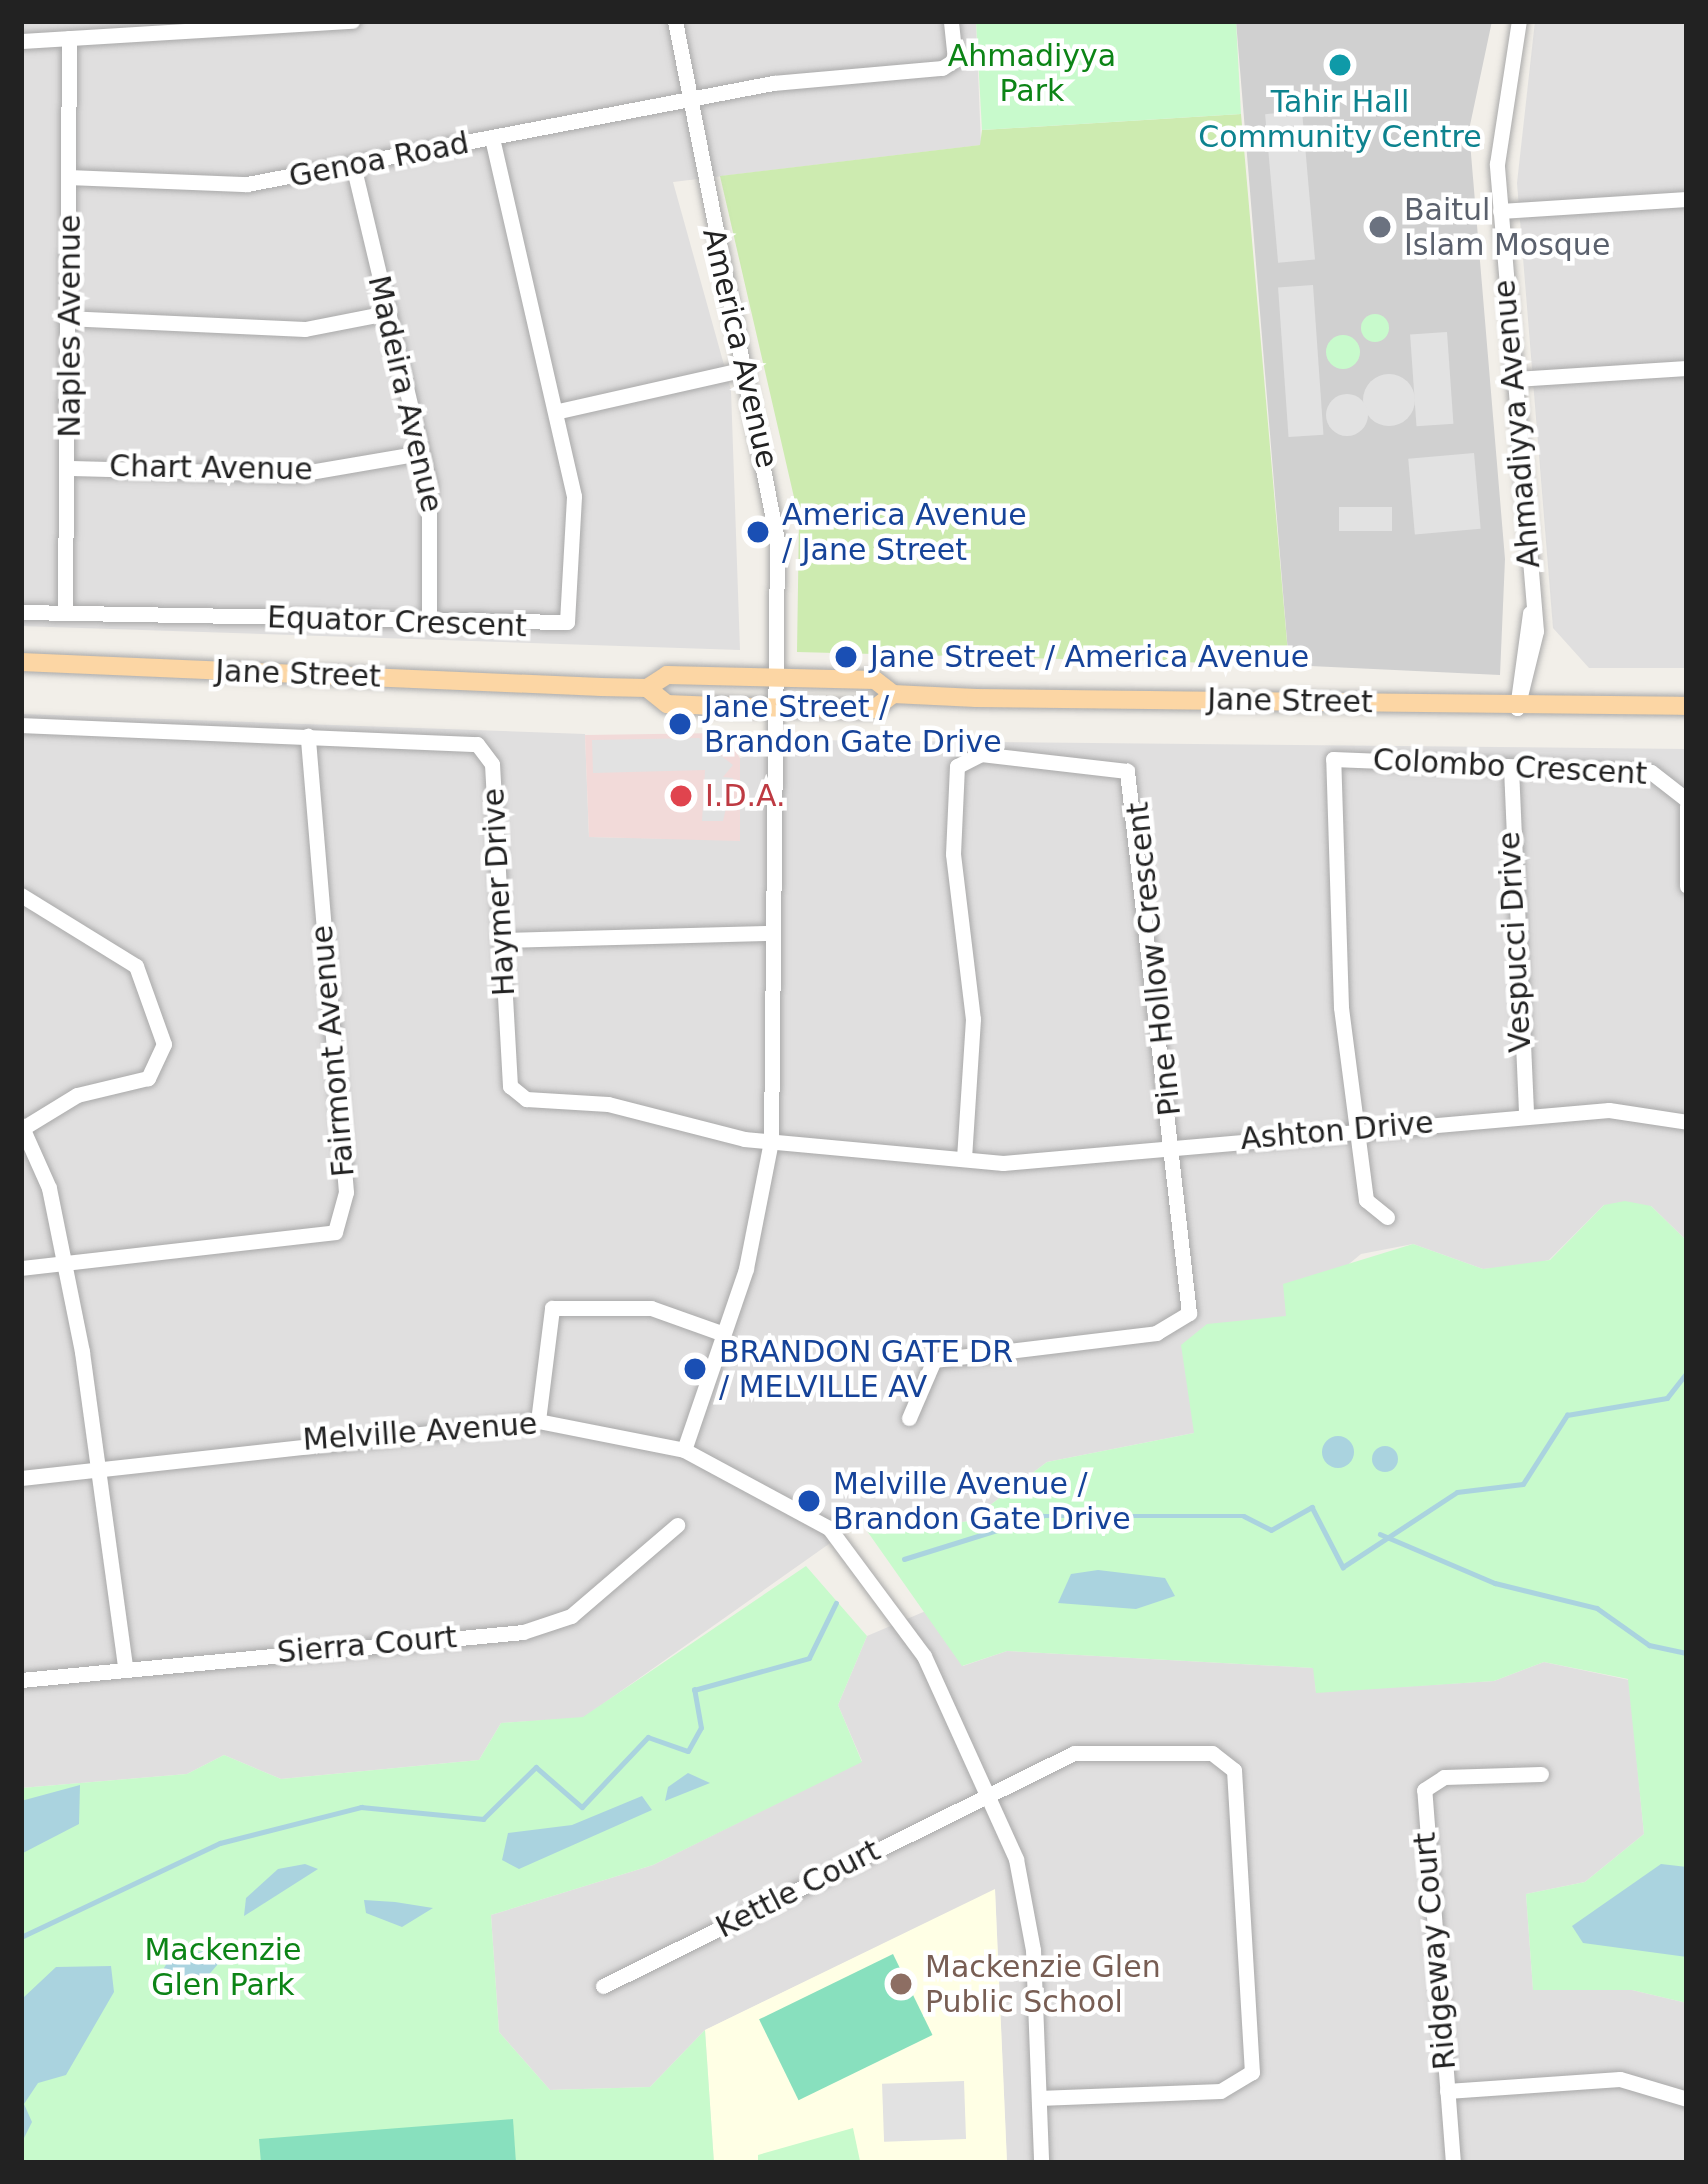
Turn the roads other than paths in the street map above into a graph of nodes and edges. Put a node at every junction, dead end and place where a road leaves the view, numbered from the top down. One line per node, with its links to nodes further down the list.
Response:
1 (352, 21): 5 (street)
2 (675, 21): 8 (street, America Avenue)
3 (951, 21): 8 (street, Genoa Road)
4 (1519, 21): 13 (street, Ahmadiyya Avenue)
5 (207, 27): 6 (street)
6 (69, 38): 7 (street); 11 (street, Naples Avenue)
7 (21, 41)
8 (687, 103): 9 (street, Genoa Road); 17 (street, America Avenue)
9 (492, 139): 10 (street, Genoa Road); 19 (street, Equator Crescent)
10 (354, 169): 11 (street, Genoa Road); 14 (street, Madeira Avenue)
11 (69, 177): 15 (street, Naples Avenue)
12 (1687, 199): 13 (street)
13 (1500, 212): 18 (street, Ahmadiyya Avenue)
14 (387, 313): 15 (street); 20 (street, Madeira Avenue)
15 (64, 318): 21 (street, Naples Avenue)
16 (1687, 368): 18 (street)
17 (746, 369): 19 (street); 26 (street, America Avenue)
18 (1515, 380): 31 (street, Ahmadiyya Avenue)
19 (559, 411): 24 (street, Equator Crescent)
20 (421, 453): 21 (street, Chart Avenue); 24 (street, Madeira Avenue)
21 (71, 468): 23 (street, Naples Avenue)
22 (21, 612): 23 (street, Equator Crescent)
23 (65, 612): 24 (street, Equator Crescent)
24 (429, 622)
25 (21, 662): 27 (main road, Jane Street)
26 (770, 678): 27 (main road, Jane Street); 28 (main road, Jane Street); 30 (street, America Avenue)
27 (647, 688): 30 (main road, Jane Street)
28 (893, 694): 30 (main road, Jane Street); 31 (main road, Jane Street)
29 (1687, 706): 31 (main road, Jane Street)
30 (769, 707): 38 (street, America Avenue)
31 (1517, 708)
32 (21, 725): 33 (street, Haymer Drive)
33 (308, 736): 39 (street, Haymer Drive); 49 (street, Fairmont Avenue)
34 (1511, 768): 35 (street, Colombo Crescent); 41 (street, Vespucci Drive); 44 (street, Colombo Crescent)
35 (1687, 803): 36 (street, Colombo Crescent)
36 (1687, 886)
37 (21, 895): 43 (street)
38 (767, 933): 39 (street); 45 (street, America Avenue)
39 (501, 940): 45 (street, Haymer Drive)
40 (1687, 1099): 42 (street)
41 (1526, 1115): 42 (street, Ashton Drive); 44 (street, Ashton Drive)
42 (1681, 1119)
43 (22, 1126): 49 (street)
44 (1357, 1130): 46 (street, Ashton Drive); 48 (street)
45 (771, 1141): 47 (street, Ashton Drive); 51 (street, America Avenue)
46 (1174, 1144): 47 (street, Ashton Drive); 47 (street, Pine Hollow Crescent); 52 (street)
47 (964, 1159)
48 (1387, 1217)
49 (63, 1261): 50 (street); 55 (street)
50 (21, 1268)
51 (724, 1334): 53 (street); 54 (street, America Avenue)
52 (909, 1418)
53 (538, 1421): 54 (street, Melville Avenue); 55 (street, Melville Avenue)
54 (684, 1450): 61 (street, Melville Avenue)
55 (100, 1461): 56 (street, Melville Avenue); 58 (street)
56 (21, 1478)
57 (677, 1525): 58 (street, Sierra Court)
58 (125, 1665): 59 (street, Sierra Court)
59 (21, 1680)
60 (1541, 1774): 63 (street, Ridgeway Court)
61 (994, 1795): 62 (street, Kettle Court); 64 (street, Melville Avenue); 64 (street, Kettle Court)
62 (604, 1986)
63 (1447, 2090): 65 (street); 67 (street, Ridgeway Court)
64 (1040, 2098): 66 (street, Melville Avenue)
65 (1687, 2099)
66 (1041, 2163)
67 (1453, 2163)

